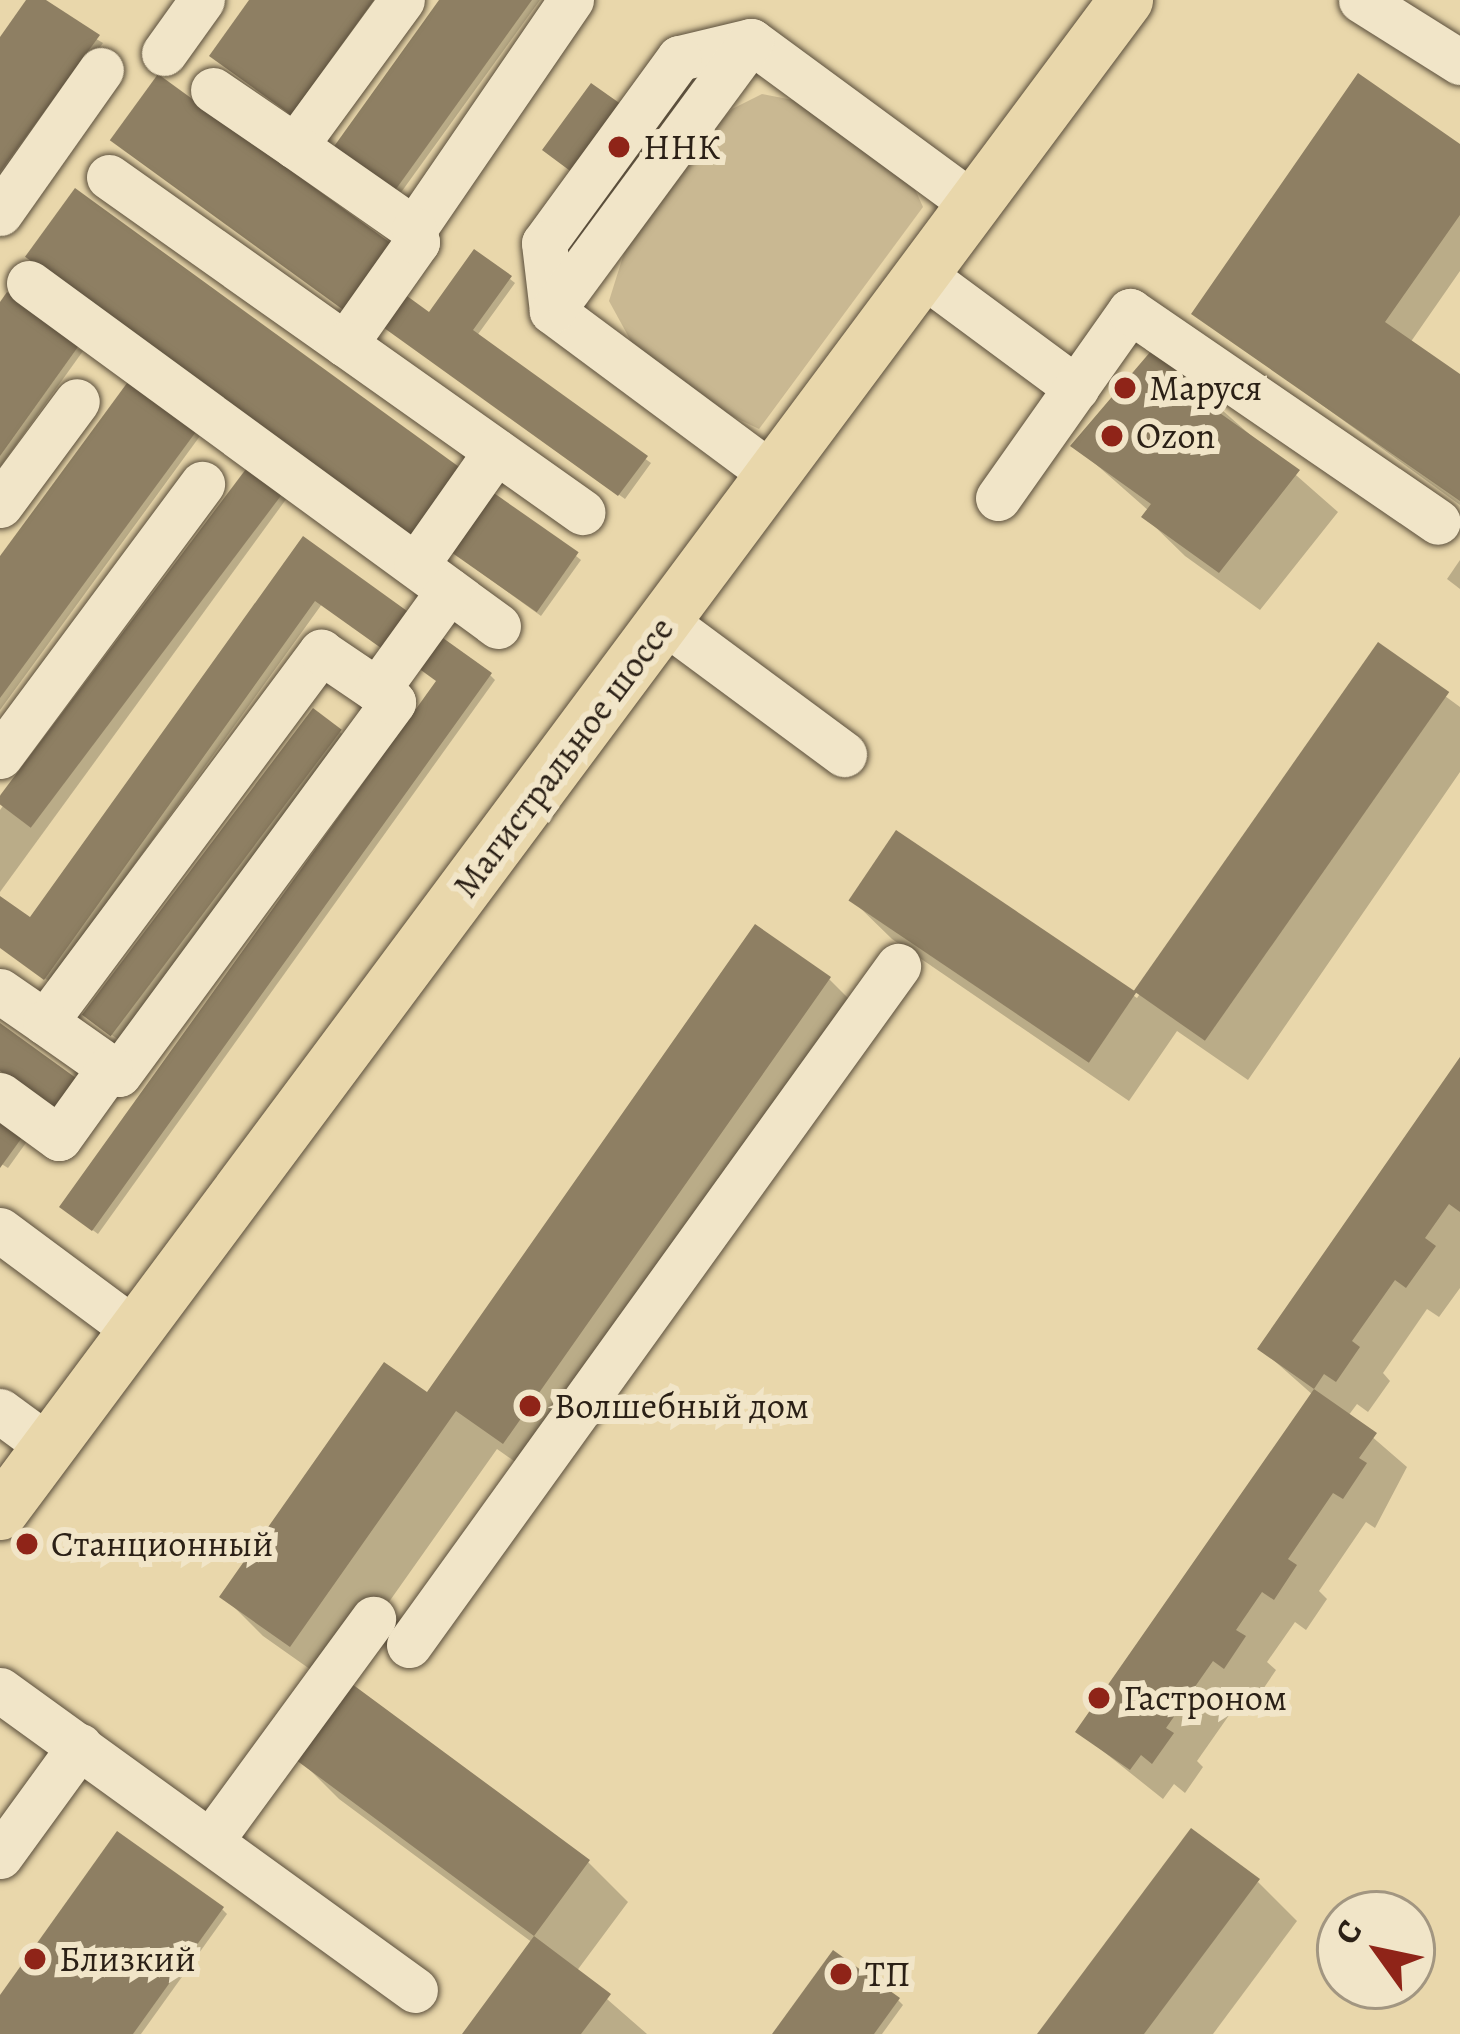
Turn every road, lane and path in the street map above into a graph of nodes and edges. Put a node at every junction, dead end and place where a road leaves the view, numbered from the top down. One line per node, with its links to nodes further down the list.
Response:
1 (202, 0): 7 (street)
2 (401, 0): 11 (street)
3 (571, 0): 15 (street)
4 (1126, 0): 13 (main road, Магистральное шоссе)
5 (1361, 0): 6 (street)
6 (1414, 18): 8 (street)
7 (164, 53)
8 (1460, 62)
9 (101, 70): 14 (street)
10 (213, 90): 11 (street)
11 (296, 146): 15 (street)
12 (109, 176): 18 (street)
13 (974, 206): 16 (main road, Магистральное шоссе); 22 (street)
14 (0, 212)
15 (414, 229): 18 (street)
16 (922, 274): 19 (street); 22 (main road, Магистральное шоссе)
17 (28, 283): 28 (street)
18 (345, 344): 21 (street)
19 (1076, 388): 24 (street); 27 (street)
20 (77, 400): 25 (street)
21 (496, 451): 26 (street); 28 (street)
22 (773, 475): 29 (main road, Магистральное шоссе)
23 (202, 484): 33 (street)
24 (998, 498)
25 (0, 505)
26 (582, 512)
27 (1438, 522)
28 (433, 577): 30 (street); 31 (street)
29 (664, 621): 32 (street); 40 (main road, Магистральное шоссе)
30 (498, 626)
31 (376, 690): 36 (street); 37 (street)
32 (844, 754)
33 (0, 756)
34 (898, 966): 45 (street)
35 (0, 991): 36 (street)
36 (44, 1022): 37 (street)
37 (110, 1067): 38 (street)
38 (0, 1095)
39 (0, 1230): 40 (street)
40 (136, 1330): 42 (main road, Магистральное шоссе)
41 (0, 1411): 42 (street)
42 (49, 1447): 43 (main road, Магистральное шоссе)
43 (0, 1514)
44 (373, 1618): 48 (street)
45 (409, 1645)
46 (0, 1690): 47 (street)
47 (80, 1746): 48 (street); 49 (street)
48 (212, 1839): 50 (street)
49 (0, 1856)
50 (415, 1990)

